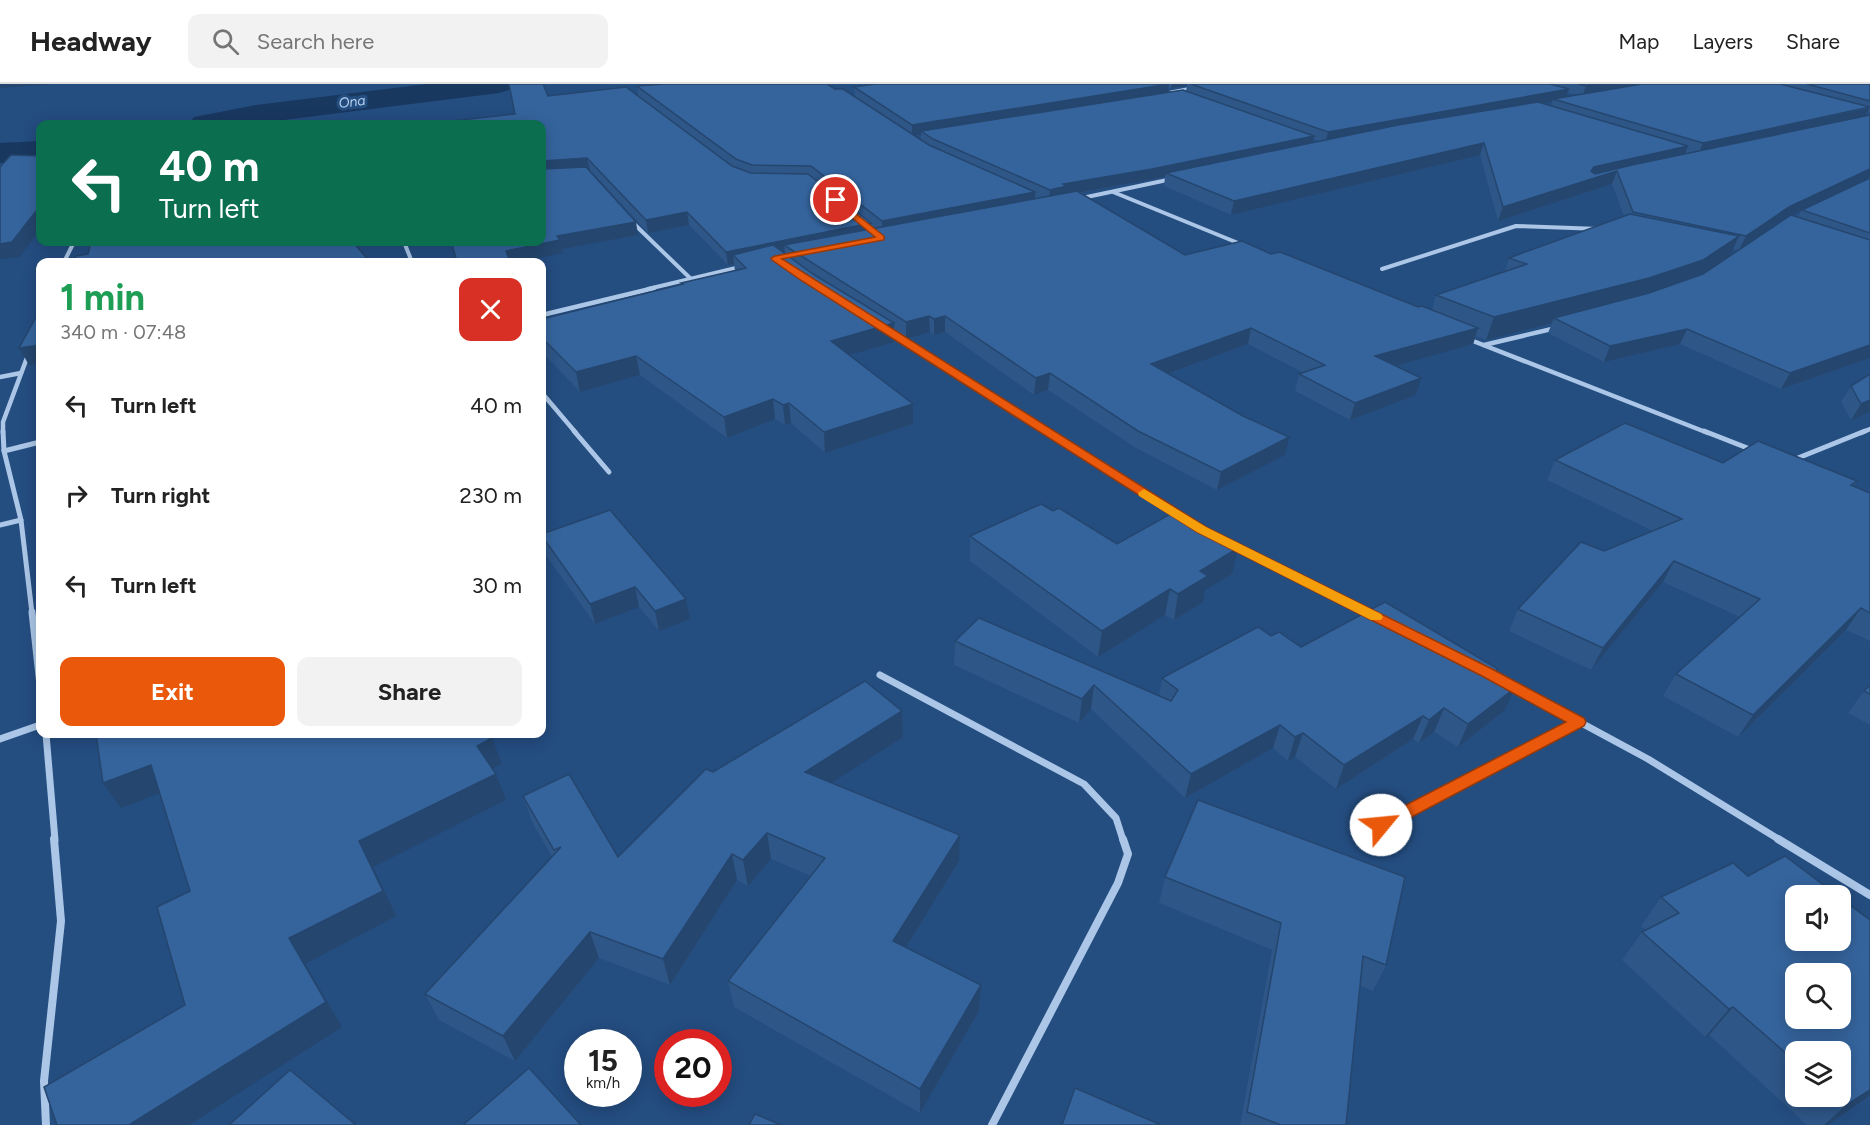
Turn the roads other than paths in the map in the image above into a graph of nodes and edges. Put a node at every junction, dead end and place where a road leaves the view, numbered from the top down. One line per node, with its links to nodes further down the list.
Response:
1 (1194, 88): 2 (street)
2 (1172, 98)
3 (1180, 178): 4 (street)
4 (1113, 192): 5 (street); 8 (street)
5 (1081, 199)
6 (624, 213): 11 (street)
7 (1606, 229): 10 (street)
8 (1245, 246)
9 (743, 266): 11 (street)
10 (1382, 269)
11 (691, 279): 12 (street)
12 (546, 314)
13 (1558, 328): 16 (street)
14 (884, 330): 28 (street)
15 (1462, 336): 16 (street)
16 (1484, 345): 24 (street)
17 (29, 353): 18 (street)
18 (21, 373): 19 (street); 23 (street)
19 (0, 377)
20 (546, 398): 26 (street)
21 (1870, 429): 25 (street)
22 (36, 443): 23 (street)
23 (4, 451): 27 (street)
24 (1763, 454)
25 (1796, 467)
26 (609, 472)
27 (21, 520): 29 (street); 32 (street)
28 (1191, 523)
29 (0, 525)
30 (1222, 540): 31 (street)
31 (1381, 620)
32 (36, 650)
33 (880, 675): 42 (street)
34 (1497, 678): 35 (street)
35 (1579, 722): 39 (lane); 40 (street)
36 (36, 726): 38 (street)
37 (46, 738): 41 (street)
38 (0, 739)
39 (1381, 825)
40 (1870, 895)
41 (46, 1125)
42 (992, 1125)

